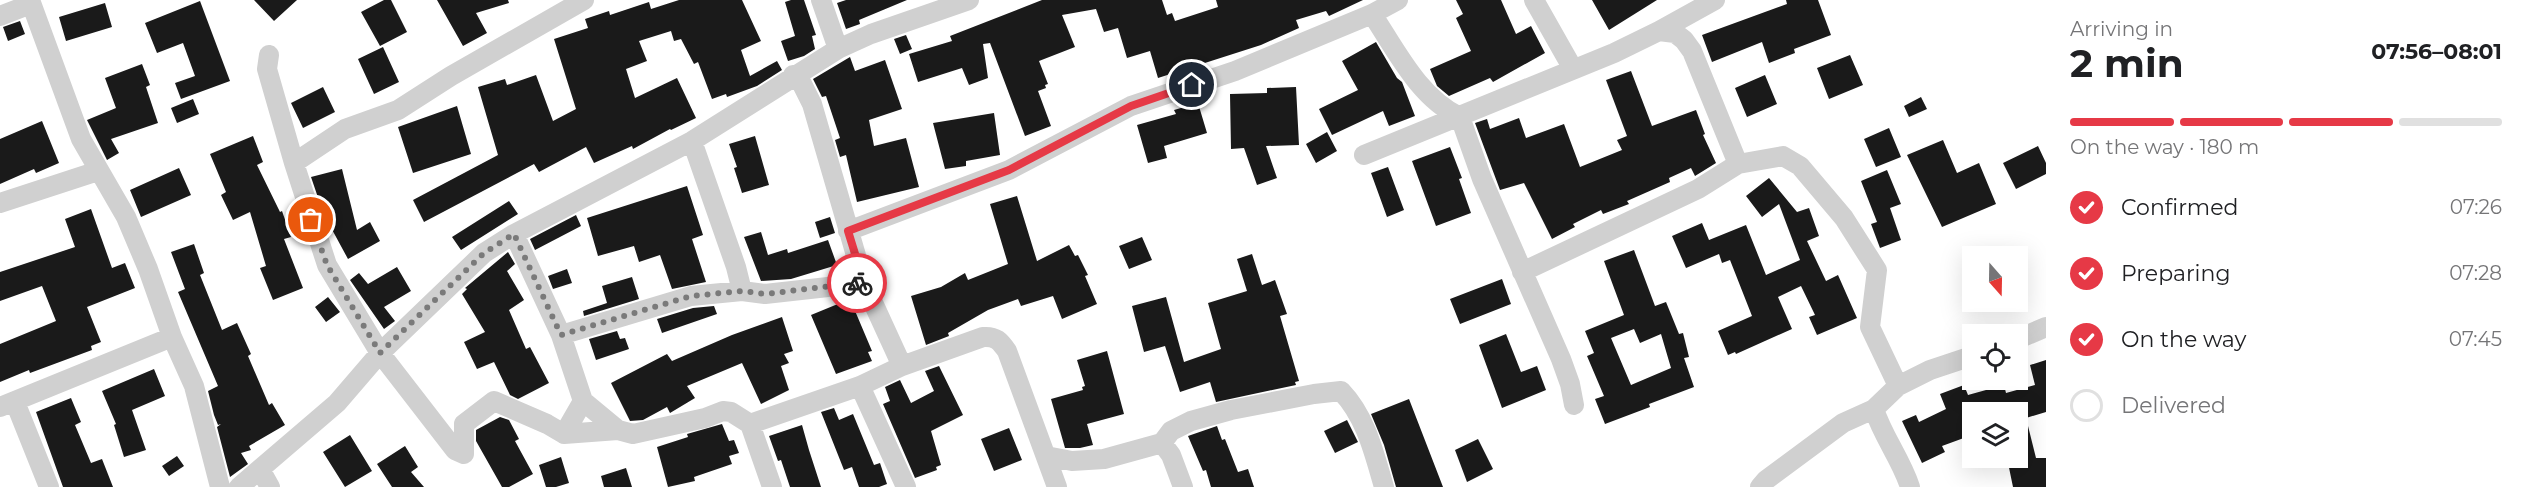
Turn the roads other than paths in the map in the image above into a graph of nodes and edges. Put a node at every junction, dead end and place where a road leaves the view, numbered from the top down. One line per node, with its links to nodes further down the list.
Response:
1 (584, 0): 18 (street)
2 (821, 0): 11 (street)
3 (969, 0): 11 (street)
4 (1398, 0): 8 (street)
5 (1534, 0): 13 (street)
6 (1715, 0): 10 (street)
7 (31, 2): 9 (street); 20 (street)
8 (1372, 14): 15 (street); 22 (street)
9 (0, 15)
10 (1659, 31): 13 (street); 19 (street)
11 (838, 49): 14 (street)
12 (269, 55): 18 (street)
13 (1573, 69): 15 (street)
14 (793, 75): 16 (street); 22 (street)
15 (1460, 117): 17 (street); 24 (street)
16 (692, 141): 23 (street); 26 (street)
17 (1364, 155)
18 (294, 164): 31 (street)
19 (1738, 164): 24 (street); 35 (street)
20 (98, 171): 21 (street); 30 (street)
21 (0, 203)
22 (848, 231): 25 (street)
23 (514, 234): 28 (street); 31 (street)
24 (1522, 272): 38 (street)
25 (864, 283): 26 (street); 33 (street)
26 (742, 291): 28 (street)
27 (2046, 327): 29 (street)
28 (561, 335): 36 (street)
29 (2028, 335)
30 (172, 337): 37 (street); 47 (street)
31 (380, 353): 42 (street); 45 (street)
32 (1962, 359): 35 (street)
33 (902, 366): 34 (street); 44 (street)
34 (860, 386): 40 (street); 51 (street)
35 (1898, 386): 39 (street)
36 (583, 401): 41 (street); 42 (street)
37 (8, 404): 46 (street)
38 (1574, 405)
39 (1874, 409): 55 (street); 56 (street)
40 (750, 424): 41 (street); 50 (street)
41 (618, 430): 42 (street)
42 (564, 434)
43 (1162, 443): 44 (street); 53 (street); 54 (street)
44 (1046, 456): 52 (street)
45 (260, 469): 48 (street); 49 (street)
46 (49, 487)
47 (220, 487)
48 (239, 487)
49 (270, 487)
50 (772, 487)
51 (906, 487)
52 (1057, 487)
53 (1184, 487)
54 (1384, 487)
55 (1760, 487)
56 (1910, 487)

